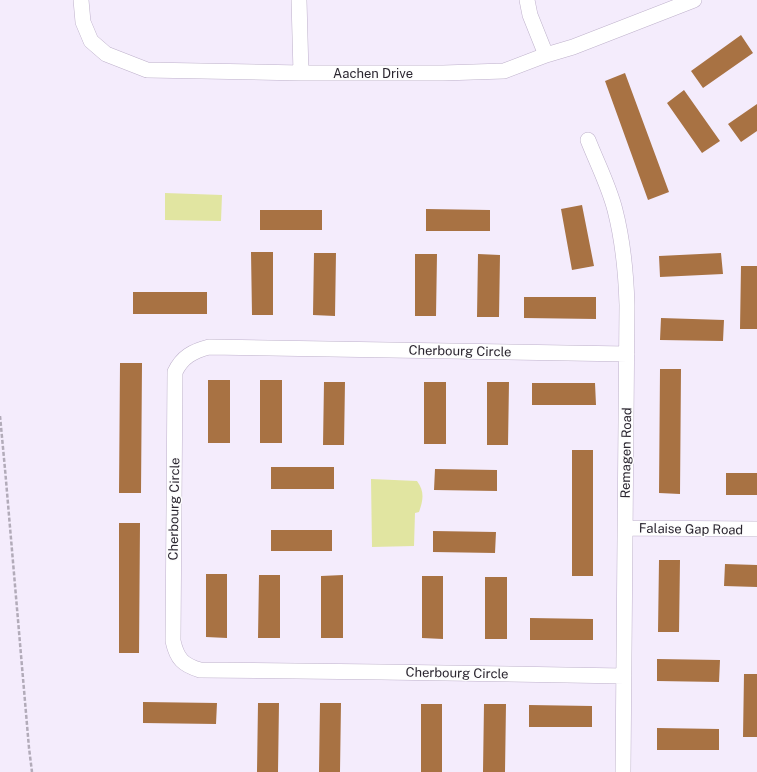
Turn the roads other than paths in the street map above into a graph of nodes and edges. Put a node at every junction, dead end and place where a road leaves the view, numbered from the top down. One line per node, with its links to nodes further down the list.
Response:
1 (81, 0): 6 (street, Aachen Drive)
2 (299, 0): 6 (street)
3 (527, 0): 5 (street)
4 (694, 0): 5 (street, Aachen Drive)
5 (546, 55): 6 (street, Aachen Drive)
6 (301, 73)
7 (588, 140): 8 (street, Remagen Road)
8 (627, 354): 9 (street, Remagen Road); 11 (street, Cherbourg Circle)
9 (625, 528): 10 (street, Falaise Gap Road); 11 (street, Remagen Road)
10 (757, 529)
11 (624, 676): 12 (street, Remagen Road)
12 (624, 772)

